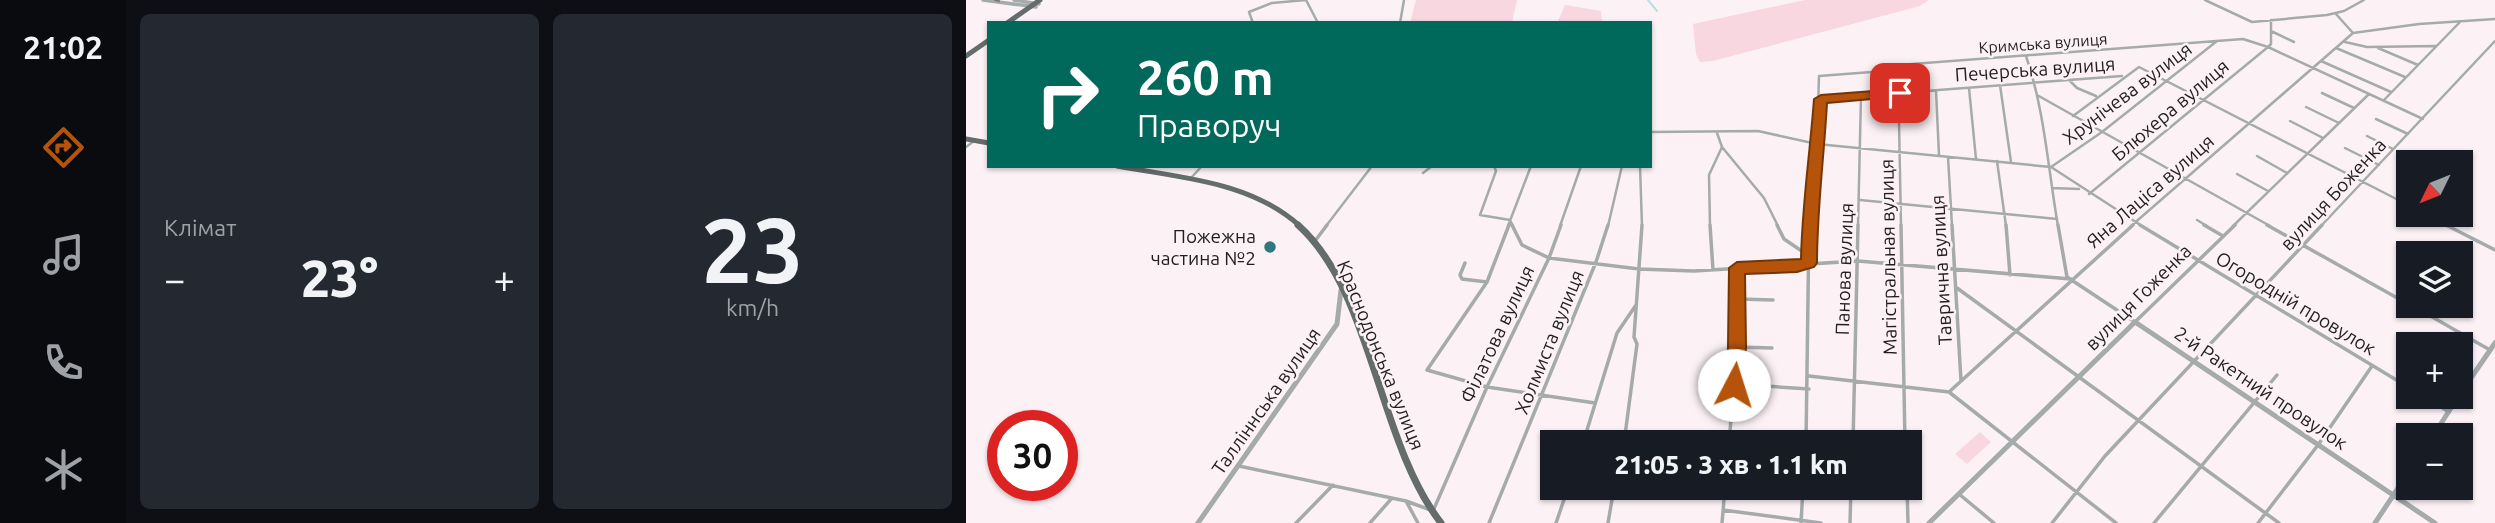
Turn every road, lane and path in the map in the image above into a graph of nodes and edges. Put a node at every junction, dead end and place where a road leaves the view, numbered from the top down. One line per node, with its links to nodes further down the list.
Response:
1 (983, 0): 7 (street)
2 (1014, 0): 8 (street)
3 (1045, 0): 8 (main road)
4 (1404, 0): 18 (street)
5 (2205, 0): 13 (street)
6 (2364, 0): 10 (street)
7 (999, 1): 8 (street)
8 (1036, 4): 14 (main road); 15 (main road)
9 (1249, 12): 11 (street); 16 (street); 17 (street)
10 (2336, 14): 13 (street); 21 (street)
11 (1242, 15)
12 (2495, 19): 19 (street)
13 (2271, 20): 20 (street)
14 (1010, 21)
15 (1015, 21)
16 (1252, 21)
17 (1317, 21)
18 (1400, 21)
19 (2460, 22): 21 (street); 28 (street)
20 (2271, 31): 26 (street); 27 (street)
21 (2353, 33): 24 (street, Яна Лаціса вулиця)
22 (987, 39): 31 (main road)
23 (2218, 40): 27 (street, Кримська вулиця); 32 (street, Кримська вулиця); 41 (street, Хрунічева вулиця)
24 (2344, 41): 29 (street, Яна Лаціса вулиця); 30 (street)
25 (2495, 41): 59 (street, вулиця Боженка)
26 (2294, 42)
27 (2268, 47): 35 (street, Кримська вулиця); 54 (street, Блюхера вулиця)
28 (2436, 47): 30 (street); 34 (street)
29 (2336, 48): 33 (street, Яна Лаціса вулиця); 38 (street)
30 (2376, 48): 34 (street)
31 (966, 54)
32 (2025, 57): 36 (street, Кримська вулиця); 40 (street)
33 (2321, 61): 35 (street, Яна Лаціса вулиця); 45 (street)
34 (2417, 65): 38 (street)
35 (2312, 68): 48 (street, Кримська вулиця); 62 (street, Яна Лаціса вулиця)
36 (1898, 71): 46 (street, Магістральная вулиця); 52 (street, Кримська вулиця)
37 (2126, 76): 39 (street, Печерська вулиця); 41 (street); 51 (street)
38 (2405, 78): 45 (street)
39 (2069, 80): 40 (street, Печерська вулиця); 51 (street)
40 (2035, 83): 42 (street, Печерська вулиця); 49 (street)
41 (2167, 83): 54 (street); 64 (street, Хрунічева вулиця)
42 (2000, 85): 43 (street, Печерська вулиця); 86 (street)
43 (1969, 88): 44 (street, Печерська вулиця); 84 (street)
44 (1936, 90): 46 (street, Печерська вулиця); 81 (street)
45 (2391, 92): 53 (street)
46 (1900, 93): 50 (street, Печерська вулиця); 78 (street, Магістральная вулиця)
47 (2322, 93): 56 (street)
48 (2369, 94): 53 (street, Кримська вулиця); 56 (street, вулиця Гоженка)
49 (2037, 95): 57 (street); 88 (street)
50 (1861, 96): 52 (street, Печерська вулиця); 76 (street, Панова вулиця)
51 (2096, 96): 57 (street)
52 (1821, 99): 72 (street)
53 (2384, 100): 59 (street, Кримська вулиця)
54 (2203, 102): 62 (street); 79 (street, Блюхера вулиця)
55 (2306, 107): 61 (street)
56 (2354, 108): 61 (street, вулиця Гоженка)
57 (2073, 116): 64 (street)
58 (2376, 119): 66 (street)
59 (2423, 119): 66 (street, вулиця Боженка)
60 (2290, 121): 68 (street)
61 (2339, 123): 68 (street, вулиця Гоженка)
62 (2247, 124): 80 (street); 101 (street, Яна Лаціса вулиця)
63 (1652, 132): 65 (street, Огородній провулок)
64 (2102, 132): 79 (street); 88 (street, Хрунічева вулиця)
65 (1717, 133): 72 (street, Огородній провулок); 74 (street)
66 (2407, 134): 77 (street, вулиця Боженка)
67 (2367, 136): 77 (street)
68 (2323, 138): 80 (street, вулиця Гоженка)
69 (966, 139): 70 (main road)
70 (974, 141): 71 (main road); 73 (street)
71 (987, 144)
72 (1817, 144): 76 (street, Огородній провулок); 123 (street)
73 (966, 147)
74 (1722, 147): 123 (street); 134 (street)
75 (2345, 148): 87 (street)
76 (1860, 149): 78 (street, Огородній провулок); 109 (street, Панова вулиця)
77 (2393, 149): 87 (street, вулиця Боженка)
78 (1901, 153): 81 (street, Огородній провулок); 110 (street, Магістральная вулиця)
79 (2141, 153): 101 (street); 107 (street, Блюхера вулиця)
80 (2308, 153): 99 (street, вулиця Гоженка); 103 (street)
81 (1939, 155): 82 (street, Огородній провулок)
82 (1948, 156): 84 (street, Огородній провулок); 111 (street, Таврична вулиця)
83 (2256, 156): 99 (street)
84 (1976, 159): 85 (street, Огородній провулок)
85 (1997, 161): 86 (street, Огородній провулок); 113 (street)
86 (2011, 162): 88 (street, Огородній провулок)
87 (2379, 165): 103 (street, вулиця Боженка)
88 (2051, 167): 104 (street); 105 (street, Огородній провулок)
89 (1127, 168): 102 (main road, Краснодонська вулиця)
90 (1200, 168): 102 (street)
91 (1370, 168): 120 (street)
92 (1429, 168): 98 (street)
93 (1495, 168): 115 (street)
94 (1530, 168): 115 (street)
95 (1580, 168): 124 (street, Філатова вулиця)
96 (1622, 168): 127 (street, Холмиста вулиця)
97 (1640, 168): 133 (street)
98 (1423, 173)
99 (2287, 173): 106 (street, вулиця Гоженка)
100 (2237, 174): 106 (street)
101 (2186, 178): 112 (street); 117 (street, Яна Лаціса вулиця)
102 (1189, 180): 120 (main road, Краснодонська вулиця)
103 (2363, 182): 108 (street); 121 (street, вулиця Боженка)
104 (2051, 188): 105 (street); 114 (street)
105 (2082, 189): 107 (street, Огородній провулок)
106 (2268, 191): 112 (street, вулиця Гоженка)
107 (2089, 194): 117 (street, Огородній провулок)
108 (2396, 199)
109 (1860, 200): 110 (street); 125 (street, Панова вулиця)
110 (1901, 204): 111 (street); 130 (street, Магістральная вулиця)
111 (1952, 209): 113 (street); 132 (street, Таврична вулиця)
112 (2246, 212): 119 (street, вулиця Гоженка); 121 (street)
113 (2006, 214): 114 (street); 135 (street)
114 (2057, 219): 136 (street)
115 (1510, 220): 124 (street); 137 (street)
116 (2197, 220): 119 (street)
117 (2136, 223): 126 (street, Огородній провулок); 136 (street, Яна Лаціса вулиця)
118 (2453, 228): 122 (street)
119 (2223, 236): 126 (street, вулиця Гоженка)
120 (1315, 241): 139 (main road, Краснодонська вулиця)
121 (2304, 245): 140 (street, вулиця Боженка); 141 (street)
122 (2495, 250)
123 (1809, 256): 129 (street)
124 (1549, 258): 127 (street); 161 (street, Філатова вулиця)
125 (1858, 261): 129 (street); 130 (street); 159 (street, Панова вулиця)
126 (2197, 261): 140 (street, Огородній провулок); 146 (street, вулиця Гоженка)
127 (1596, 262): 133 (street); 166 (street, Холмиста вулиця)
128 (1465, 263): 137 (street)
129 (1809, 263): 131 (street); 155 (street)
130 (1902, 264): 132 (street); 163 (street, Магістральная вулиця)
131 (1737, 268): 134 (street); 142 (street)
132 (1954, 268): 135 (street); 138 (street, Таврична вулиця)
133 (1639, 269): 134 (street); 144 (street)
134 (1713, 270)
135 (2010, 275): 136 (street)
136 (2071, 279): 146 (street, 2-й Ракетний провулок); 147 (street, Яна Лаціса вулиця)
137 (1487, 282): 161 (street)
138 (1957, 288): 147 (street); 160 (street, Таврична вулиця)
139 (1342, 290): 182 (street, Талліннська вулиця); 198 (main road, Краснодонська вулиця)
140 (2256, 296): 152 (street, вулиця Боженка); 153 (street, Огородній провулок)
141 (2396, 296)
142 (1738, 299): 143 (street); 149 (street)
143 (1773, 300)
144 (1637, 304): 167 (street); 175 (street)
145 (2434, 318): 151 (street)
146 (2135, 322): 152 (street, 2-й Ракетний провулок); 157 (street, вулиця Гоженка)
147 (2016, 330): 157 (street); 160 (street, Яна Лаціса вулиця)
148 (2495, 343): 151 (street)
149 (1737, 347): 150 (street); 176 (street)
150 (1772, 348)
151 (2490, 350): 154 (street)
152 (2194, 362): 168 (street, 2-й Ракетний провулок); 172 (street, вулиця Боженка)
153 (2372, 365): 158 (street, Огородній провулок); 181 (street)
154 (2473, 375)
155 (1809, 376): 159 (street); 164 (street)
156 (2277, 376): 168 (street)
157 (2080, 377): 172 (street); 180 (street, вулиця Гоженка)
158 (2396, 380)
159 (1855, 382): 163 (street); 178 (street, Панова вулиця)
160 (1961, 382): 165 (street, Яна Лаціса вулиця)
161 (1487, 387): 166 (street); 198 (street, Філатова вулиця)
162 (1765, 387): 164 (street)
163 (1903, 387): 165 (street); 179 (street, Магістральная вулиця)
164 (1808, 389): 177 (street)
165 (1949, 392): 180 (street)
166 (1544, 395): 167 (street); 206 (street, Холмиста вулиця)
167 (1595, 402): 174 (street)
168 (2255, 402): 181 (street, 2-й Ракетний провулок); 183 (street)
169 (2444, 409): 171 (street)
170 (2451, 409): 171 (street)
171 (2449, 412): 173 (street)
172 (2140, 420): 183 (street); 185 (street, вулиця Боженка)
173 (2442, 423)
174 (1587, 430)
175 (1626, 430)
176 (1730, 430)
177 (1806, 430)
178 (1853, 430)
179 (1905, 430)
180 (2013, 442): 185 (street); 187 (street, вулиця Гоженка)
181 (2318, 445): 188 (street, 2-й Ракетний провулок); 199 (street)
182 (1237, 465): 184 (street); 201 (street, Талліннська вулиця)
183 (2200, 467): 199 (street); 217 (street)
184 (1334, 485): 189 (street); 202 (street)
185 (2075, 491): 215 (street, вулиця Боженка); 216 (street)
186 (2396, 491): 188 (street)
187 (1959, 494): 213 (street, вулиця Гоженка); 214 (street)
188 (2393, 495): 220 (street); 221 (street, 2-й Ракетний провулок)
189 (1392, 498): 196 (street); 203 (street)
190 (1564, 500): 207 (street)
191 (1612, 500): 208 (street)
192 (1724, 500): 197 (street)
193 (1803, 500): 200 (street)
194 (1851, 500): 211 (street)
195 (1907, 500): 212 (street)
196 (1406, 501): 198 (street); 204 (street)
197 (1723, 510): 200 (street); 209 (street)
198 (1433, 511): 205 (main road, Краснодонська вулиця)
199 (2266, 514): 218 (street); 219 (street)
200 (1802, 521): 210 (street)
201 (1198, 523)
202 (1296, 523)
203 (1370, 523)
204 (1418, 523)
205 (1441, 523)
206 (1489, 523)
207 (1556, 523)
208 (1608, 523)
209 (1722, 523)
210 (1821, 523)
211 (1850, 523)
212 (1908, 523)
213 (1930, 523)
214 (1994, 523)
215 (2052, 523)
216 (2116, 523)
217 (2154, 523)
218 (2258, 523)
219 (2279, 523)
220 (2375, 523)
221 (2435, 523)

